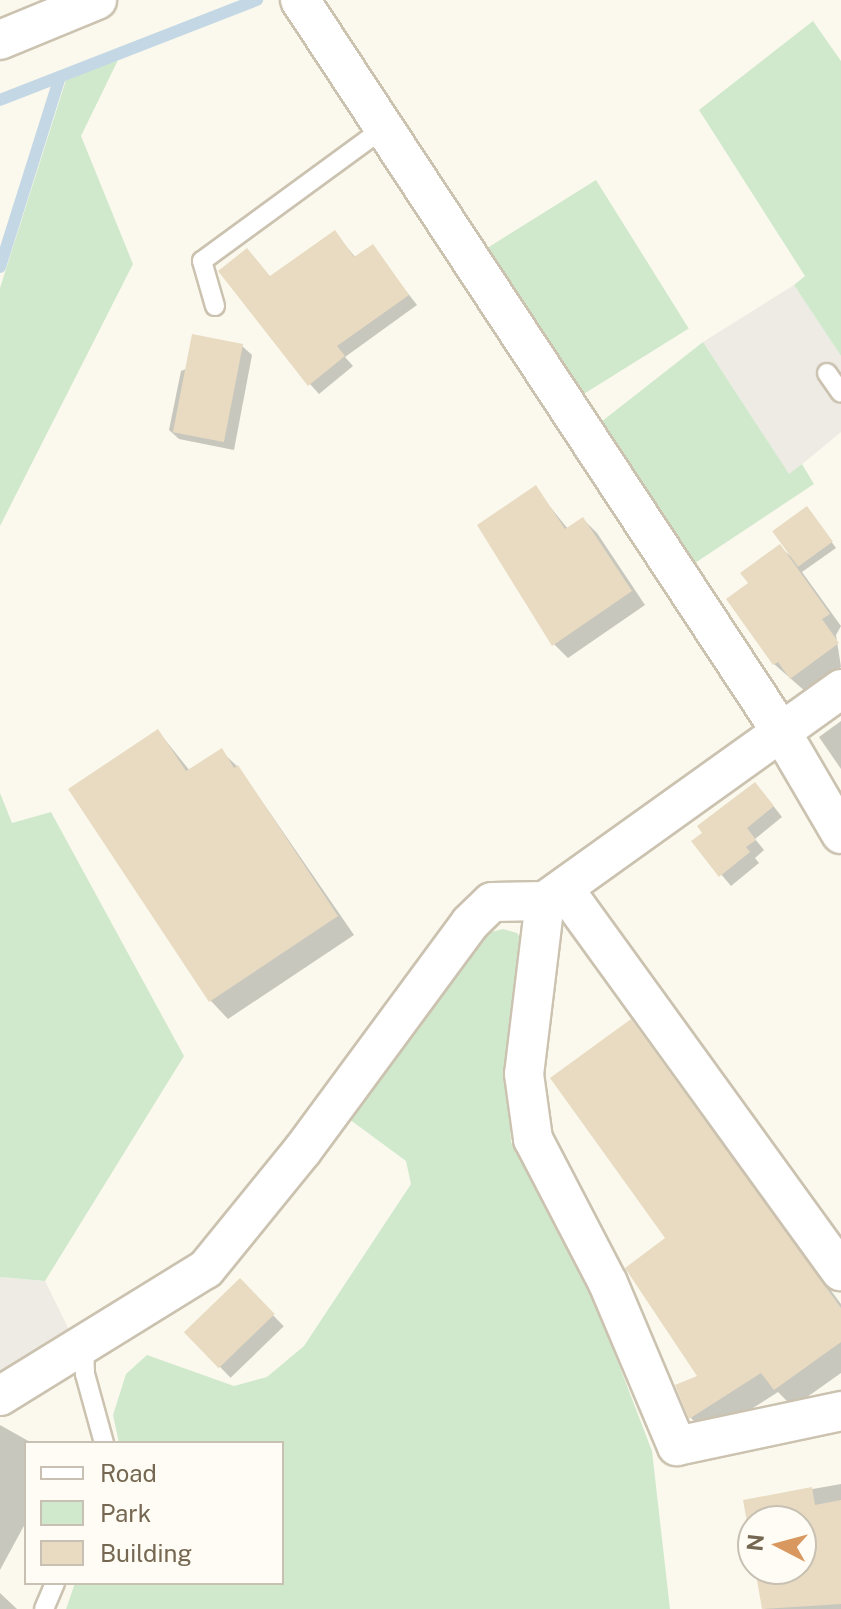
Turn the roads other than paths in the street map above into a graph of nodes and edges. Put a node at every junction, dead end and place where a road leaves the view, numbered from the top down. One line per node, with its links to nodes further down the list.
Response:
1 (97, 0): 3 (street)
2 (300, 0): 4 (street)
3 (0, 40)
4 (384, 128): 5 (lane); 9 (street)
5 (215, 306)
6 (827, 373): 7 (lane)
7 (841, 393)
8 (841, 689): 9 (street)
9 (782, 733): 10 (street); 11 (street)
10 (841, 834)
11 (554, 895): 12 (street); 13 (street); 15 (street)
12 (841, 1271)
13 (84, 1345): 14 (street); 16 (lane)
14 (0, 1396)
15 (841, 1411)
16 (103, 1441)
17 (54, 1585): 18 (lane)
18 (44, 1609)

